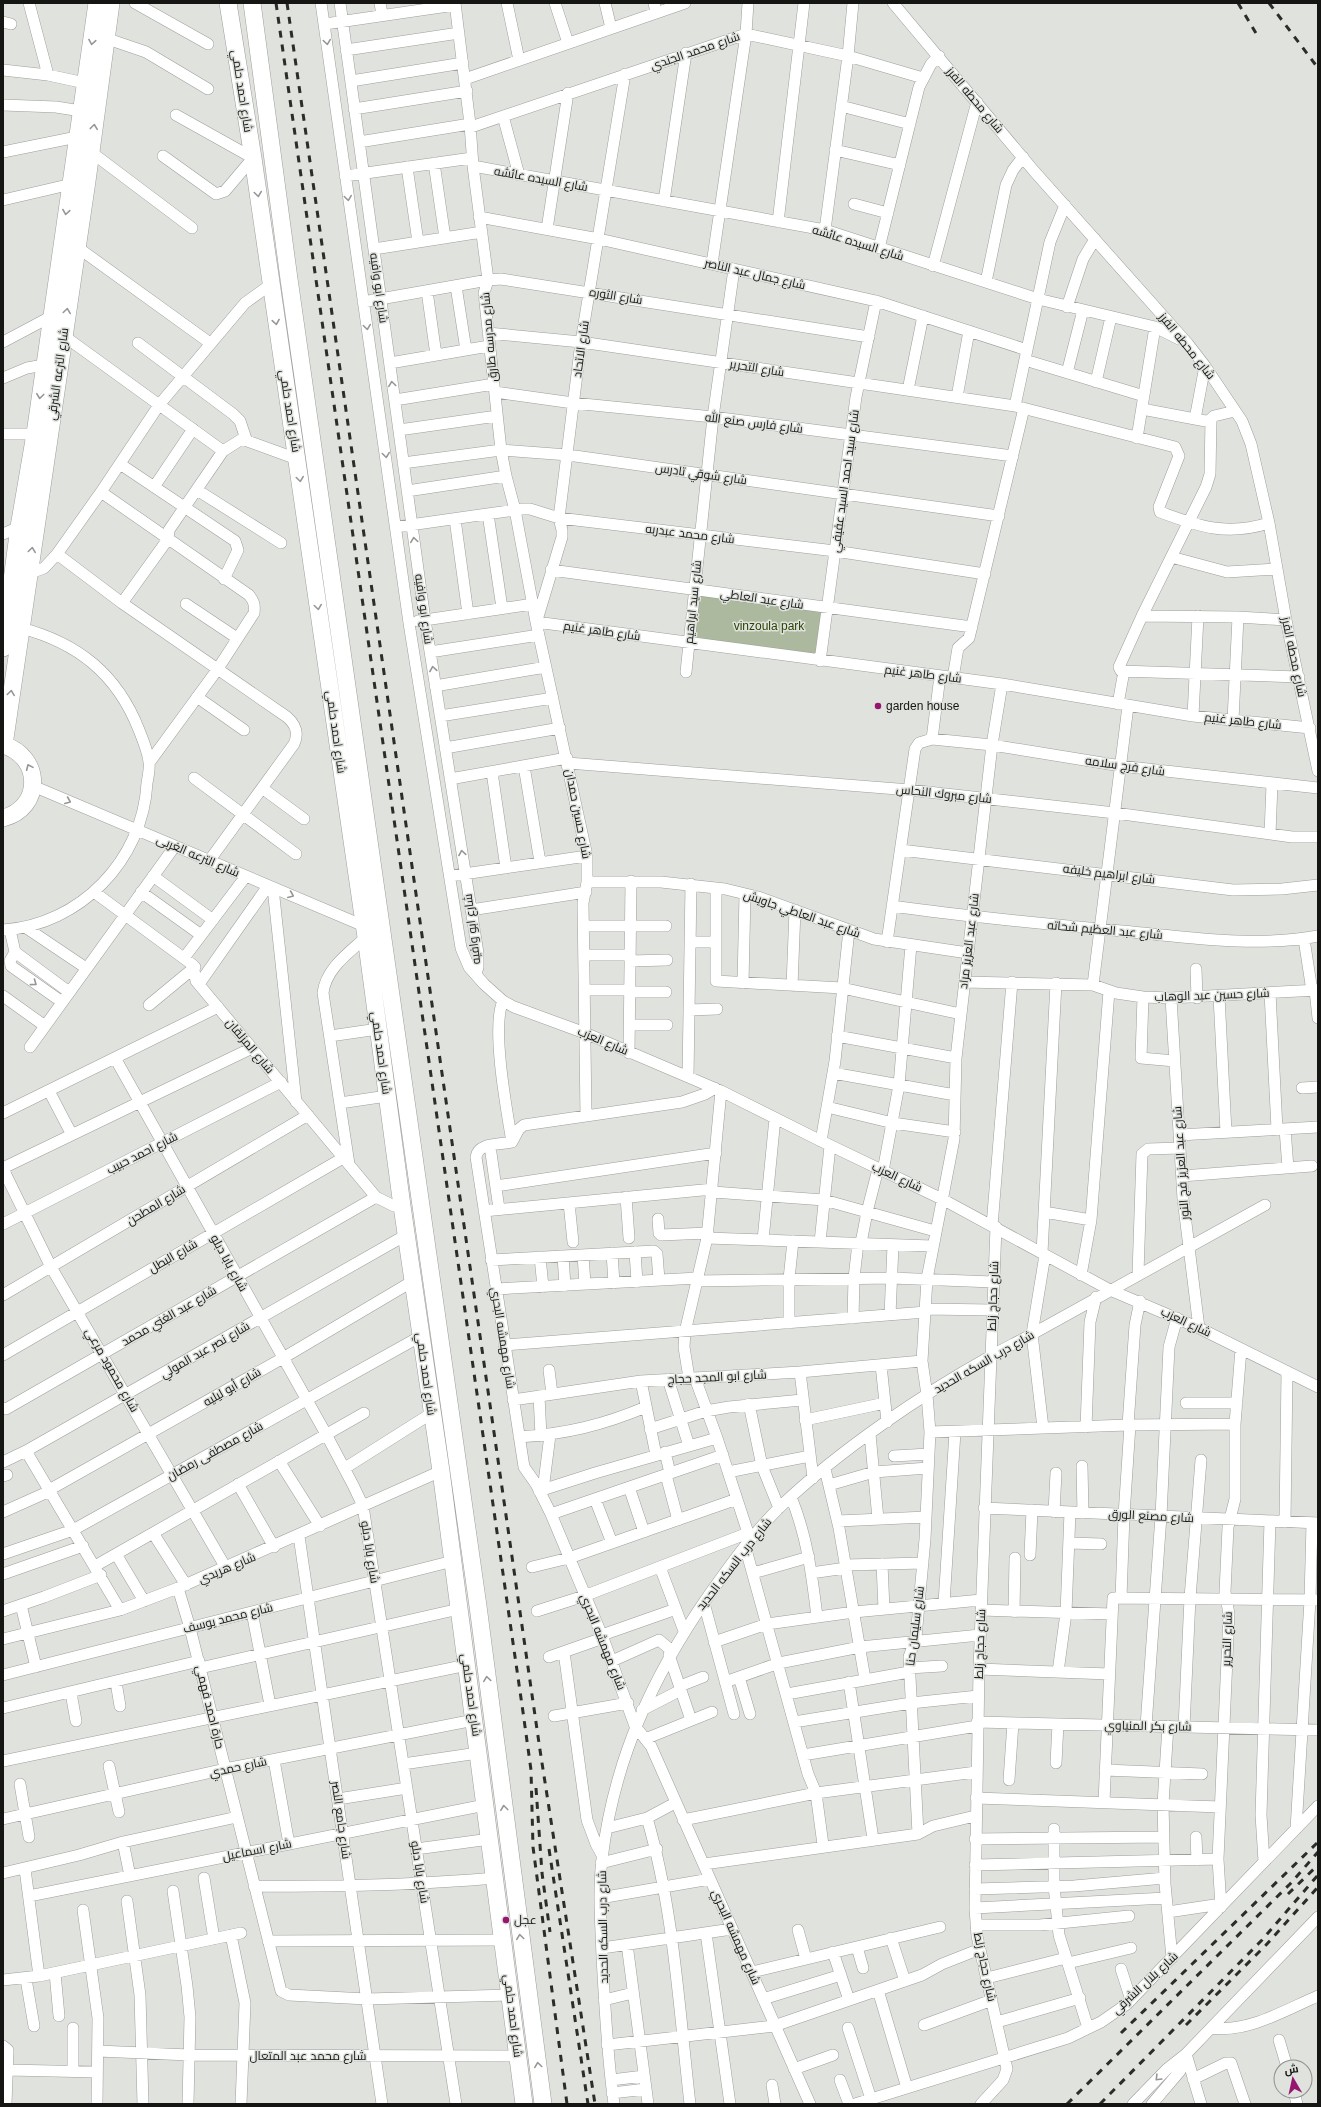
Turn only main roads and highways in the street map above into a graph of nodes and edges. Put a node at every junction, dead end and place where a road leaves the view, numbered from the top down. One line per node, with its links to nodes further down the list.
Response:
1 (252, 7): 3 (main road); 9 (main road, شارع احمد حلمي, one-way to 1)
2 (103, 9): 4 (main road, شارع الترعه الشرقي, one-way to 4); 4 (main road, شارع الترعه الشرقي, one-way to 2)
3 (229, 10): 8 (main road, شارع احمد حلمي, one-way to 8)
4 (79, 182): 5 (main road, شارع الترعه الشرقي, one-way to 5); 6 (main road, شارع الترعه الشرقي, one-way to 4)
5 (3, 648)
6 (4, 745): 7 (main road, one-way to 6)
7 (3, 818)
8 (524, 2104)
9 (543, 2104)

